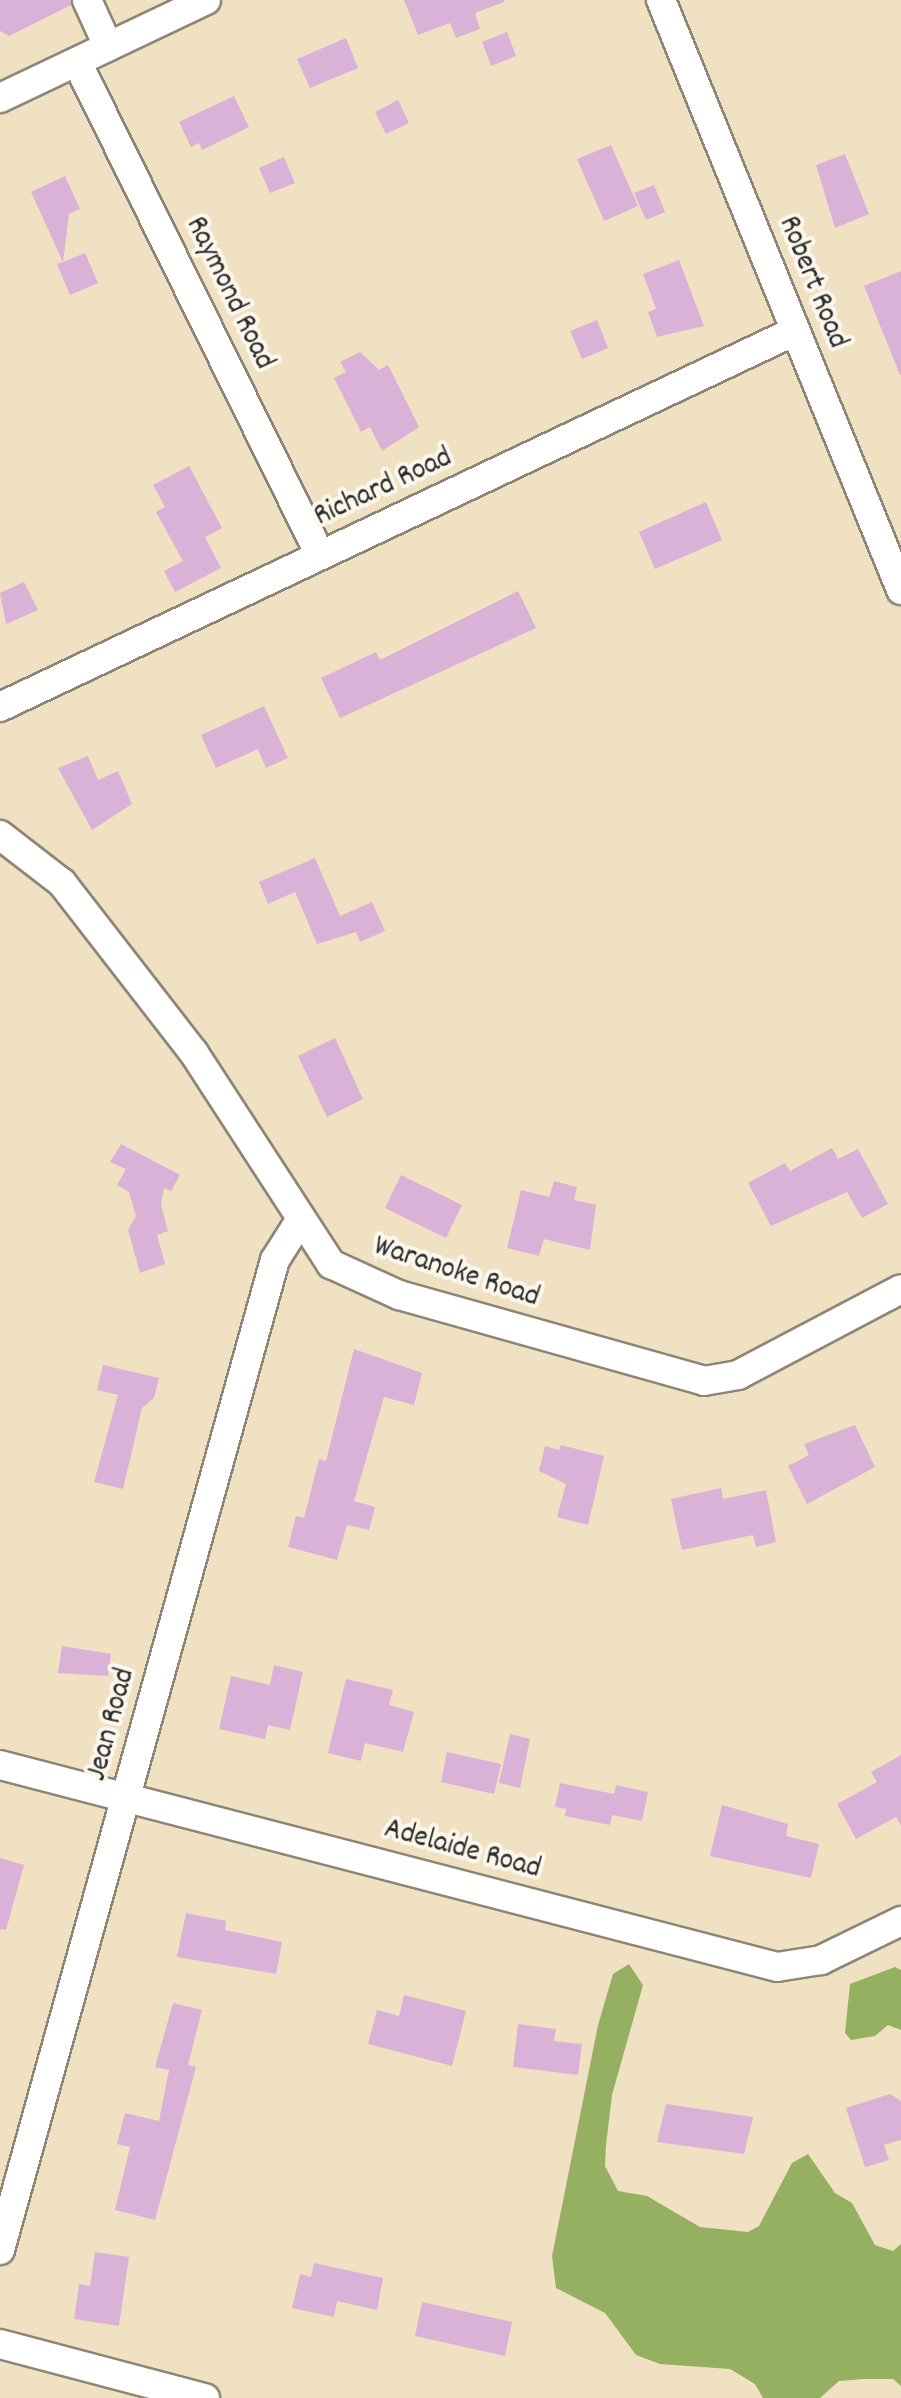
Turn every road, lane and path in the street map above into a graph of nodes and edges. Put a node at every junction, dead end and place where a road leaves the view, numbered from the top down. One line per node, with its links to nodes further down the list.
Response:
1 (87, 0): 4 (street)
2 (206, 0): 4 (street)
3 (662, 0): 7 (street, Robert Road)
4 (108, 46): 5 (street)
5 (77, 62): 6 (street); 8 (street, Raymond Road)
6 (0, 98)
7 (796, 331): 8 (street, Richard Road); 9 (street, Robert Road)
8 (320, 555): 10 (street, Richard Road)
9 (901, 590)
10 (0, 707)
11 (0, 835): 12 (street, Waranoke Road)
12 (299, 1222): 13 (street, Waranoke Road); 15 (street, Jean Road)
13 (901, 1289)
14 (0, 1765): 15 (street, Adelaide Road)
15 (128, 1795): 16 (street, Adelaide Road); 17 (street, Jean Road)
16 (901, 1921)
17 (0, 2250)
18 (0, 2344): 19 (street)
19 (205, 2398)

